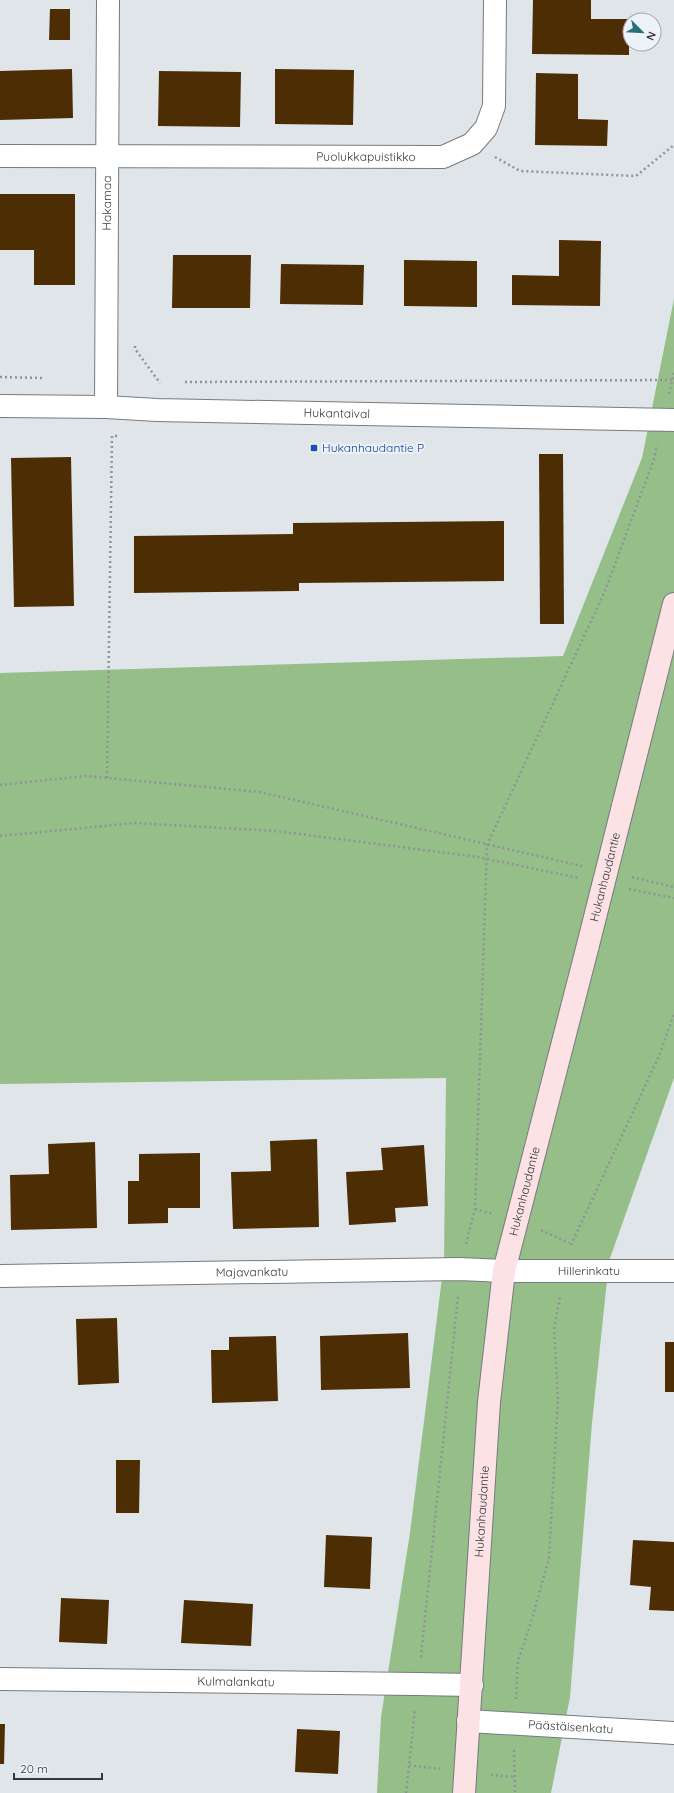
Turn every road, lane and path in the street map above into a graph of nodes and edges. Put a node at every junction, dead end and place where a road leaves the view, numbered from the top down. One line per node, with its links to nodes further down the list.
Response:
1 (108, 0): 5 (street, Hakamaa)
2 (494, 0): 3 (street, Puolukkapuistikko)
3 (472, 144): 4 (path); 5 (street, Puolukkapuistikko)
4 (674, 145)
5 (107, 155): 6 (street, Puolukkapuistikko); 17 (street, Hakamaa)
6 (0, 156)
7 (135, 341): 14 (path)
8 (674, 373): 11 (path)
9 (0, 377): 10 (path)
10 (45, 378)
11 (673, 380): 12 (path); 19 (path)
12 (184, 382)
13 (152, 383): 14 (path)
14 (160, 383): 15 (path); 18 (path)
15 (168, 383)
16 (0, 406): 17 (street, Hukantaival)
17 (106, 407): 18 (street, Hukantaival)
18 (157, 410): 19 (street, Hukantaival)
19 (669, 420): 25 (path)
20 (112, 436): 22 (path)
21 (674, 604): 36 (main road, Hukanhaudantie, bridge)
22 (107, 778): 23 (path); 25 (path)
23 (0, 785)
24 (0, 836): 26 (path)
25 (487, 845): 26 (path); 27 (path)
26 (486, 859): 29 (path); 34 (path)
27 (588, 868)
28 (627, 876): 30 (path)
29 (580, 878)
30 (674, 886)
31 (627, 888): 32 (path)
32 (674, 898)
33 (674, 1014): 35 (path)
34 (460, 1269): 36 (street, Majavankatu); 38 (street, Majavankatu); 40 (path)
35 (564, 1270): 36 (street, Hillerinkatu); 37 (street, Hillerinkatu); 43 (path)
36 (504, 1271): 41 (main road, Hukanhaudantie)
37 (674, 1271)
38 (0, 1276)
39 (0, 1679): 40 (street, Kulmalankatu)
40 (418, 1684): 41 (street, Kulmalankatu); 45 (path)
41 (472, 1686): 42 (main road, Hukanhaudantie)
42 (468, 1721): 43 (street, Päästäisenkatu); 46 (main road, Hukanhaudantie)
43 (514, 1724): 44 (street, Päästäisenkatu); 47 (path)
44 (674, 1733)
45 (406, 1793)
46 (464, 1793)
47 (514, 1793)

